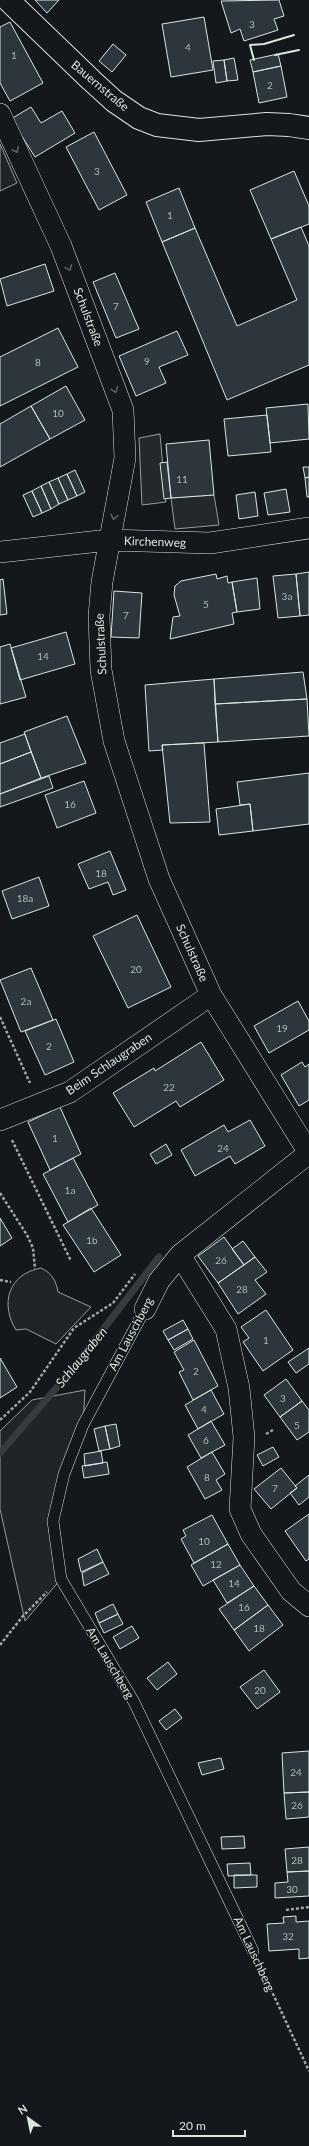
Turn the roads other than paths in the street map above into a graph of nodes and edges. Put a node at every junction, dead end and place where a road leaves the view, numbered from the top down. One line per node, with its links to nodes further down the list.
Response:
1 (8, 0): 3 (street, Bauernstraße)
2 (0, 114): 5 (street, Schulstraße, one-way to 5)
3 (309, 128)
4 (309, 528): 5 (street, Kirchenweg)
5 (109, 540): 6 (street, Kirchenweg); 7 (street, Schulstraße)
6 (0, 552)
7 (211, 995): 8 (street, Beim Schlaugraben); 9 (street, Schulstraße)
8 (1, 1120)
9 (309, 1153): 10 (street, Am Lauschberg)
10 (180, 1255): 11 (street, Am Lauschberg); 12 (street)
11 (145, 1309): 13 (lane, Am Lauschberg)
12 (309, 1606)
13 (252, 1951)

